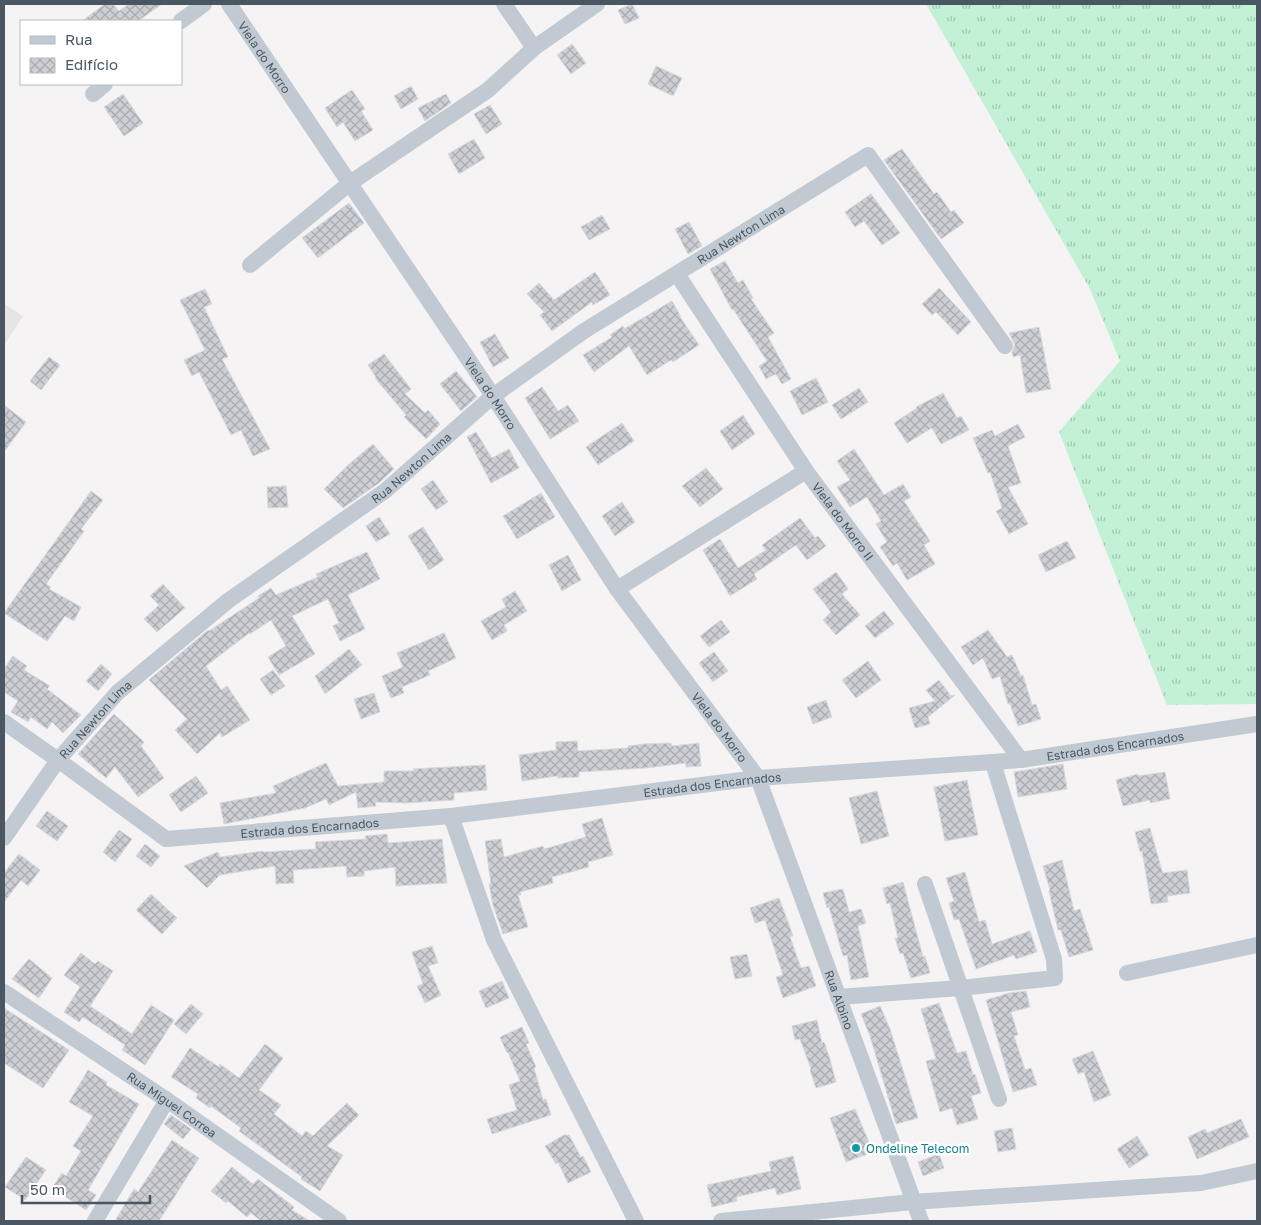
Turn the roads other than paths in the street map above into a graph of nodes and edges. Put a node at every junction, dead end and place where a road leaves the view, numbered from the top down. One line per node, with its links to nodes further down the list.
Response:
1 (204, 4): 5 (street)
2 (229, 4): 7 (street, Viela do Morro)
3 (504, 4): 6 (street)
4 (597, 4): 6 (street)
5 (182, 20)
6 (534, 48): 7 (street)
7 (350, 183): 8 (street); 11 (street, Viela do Morro)
8 (250, 265)
9 (677, 274): 10 (street, Rua Newton Lima); 11 (street, Rua Newton Lima); 12 (street, Viela do Morro II)
10 (1005, 346)
11 (493, 396): 13 (street, Viela do Morro); 16 (street, Rua Newton Lima)
12 (806, 471): 13 (street); 17 (street, Viela do Morro II)
13 (617, 589): 19 (street, Viela do Morro)
14 (4, 722): 16 (street)
15 (1257, 724): 17 (street, Estrada dos Encarnados)
16 (58, 760): 20 (street, Estrada dos Encarnados); 21 (street, Rua Newton Lima)
17 (1021, 760): 18 (street, Estrada dos Encarnados)
18 (992, 763): 19 (street, Estrada dos Encarnados); 25 (street)
19 (758, 778): 20 (street, Estrada dos Encarnados); 27 (street, Rua Albino)
20 (451, 816): 34 (street)
21 (4, 838)
22 (925, 884): 25 (street)
23 (1257, 946): 24 (street)
24 (1127, 973)
25 (960, 988): 27 (street); 28 (street)
26 (4, 992): 29 (street, Rua Miguel Correa)
27 (838, 996): 31 (street, Rua Albino)
28 (999, 1099)
29 (167, 1100): 32 (street); 33 (street, Rua Miguel Correa)
30 (1257, 1171): 31 (street)
31 (912, 1202): 35 (street); 36 (street, Rua Albino)
32 (95, 1221)
33 (338, 1221)
34 (636, 1221)
35 (722, 1221)
36 (921, 1221)

